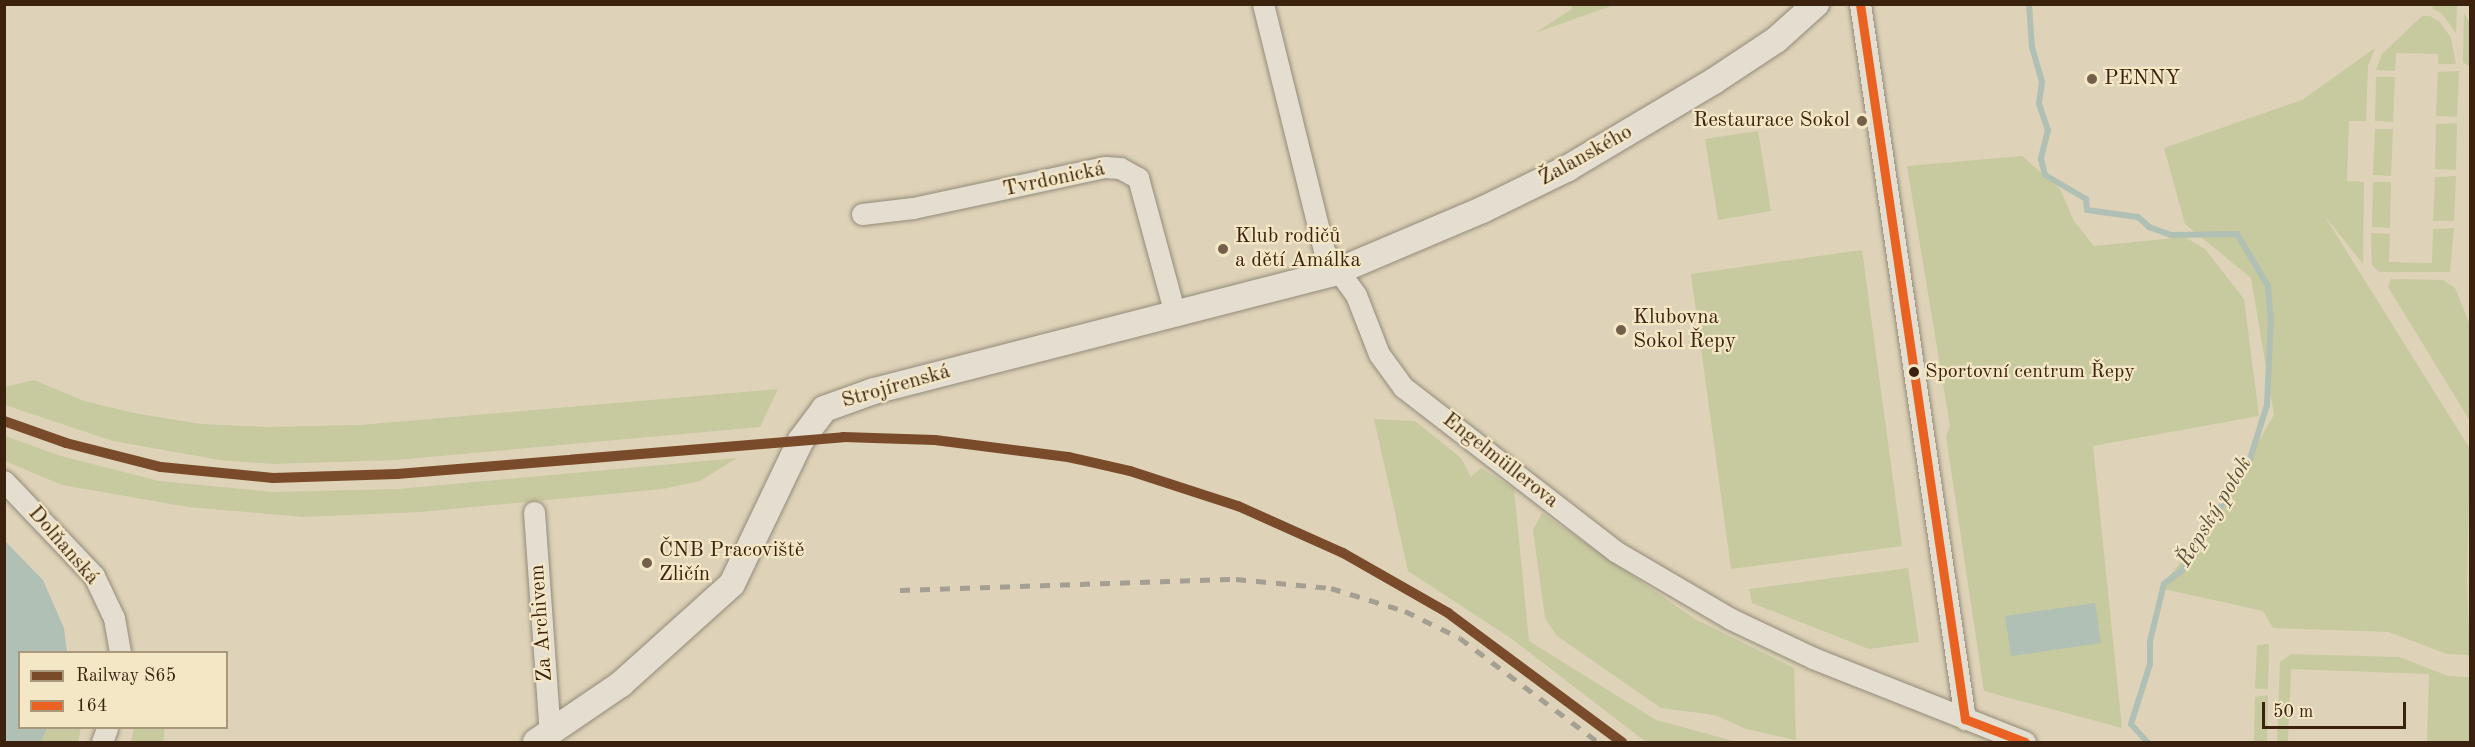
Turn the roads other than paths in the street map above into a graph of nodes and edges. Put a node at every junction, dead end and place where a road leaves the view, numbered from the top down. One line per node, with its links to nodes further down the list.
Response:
1 (1263, 4): 5 (street, Engelmüllerova)
2 (1816, 4): 5 (street, Žalanského)
3 (1860, 4): 10 (street)
4 (862, 214): 6 (street, Tvrdonická)
5 (1336, 272): 6 (street, Strojírenská); 10 (street, Engelmüllerova)
6 (1175, 314): 11 (street, Strojírenská)
7 (4, 481): 9 (street, Dolňanská)
8 (534, 512): 11 (street, Za Archivem)
9 (120, 651)
10 (1965, 719): 12 (street, Engelmüllerova)
11 (543, 739)
12 (2025, 742)

